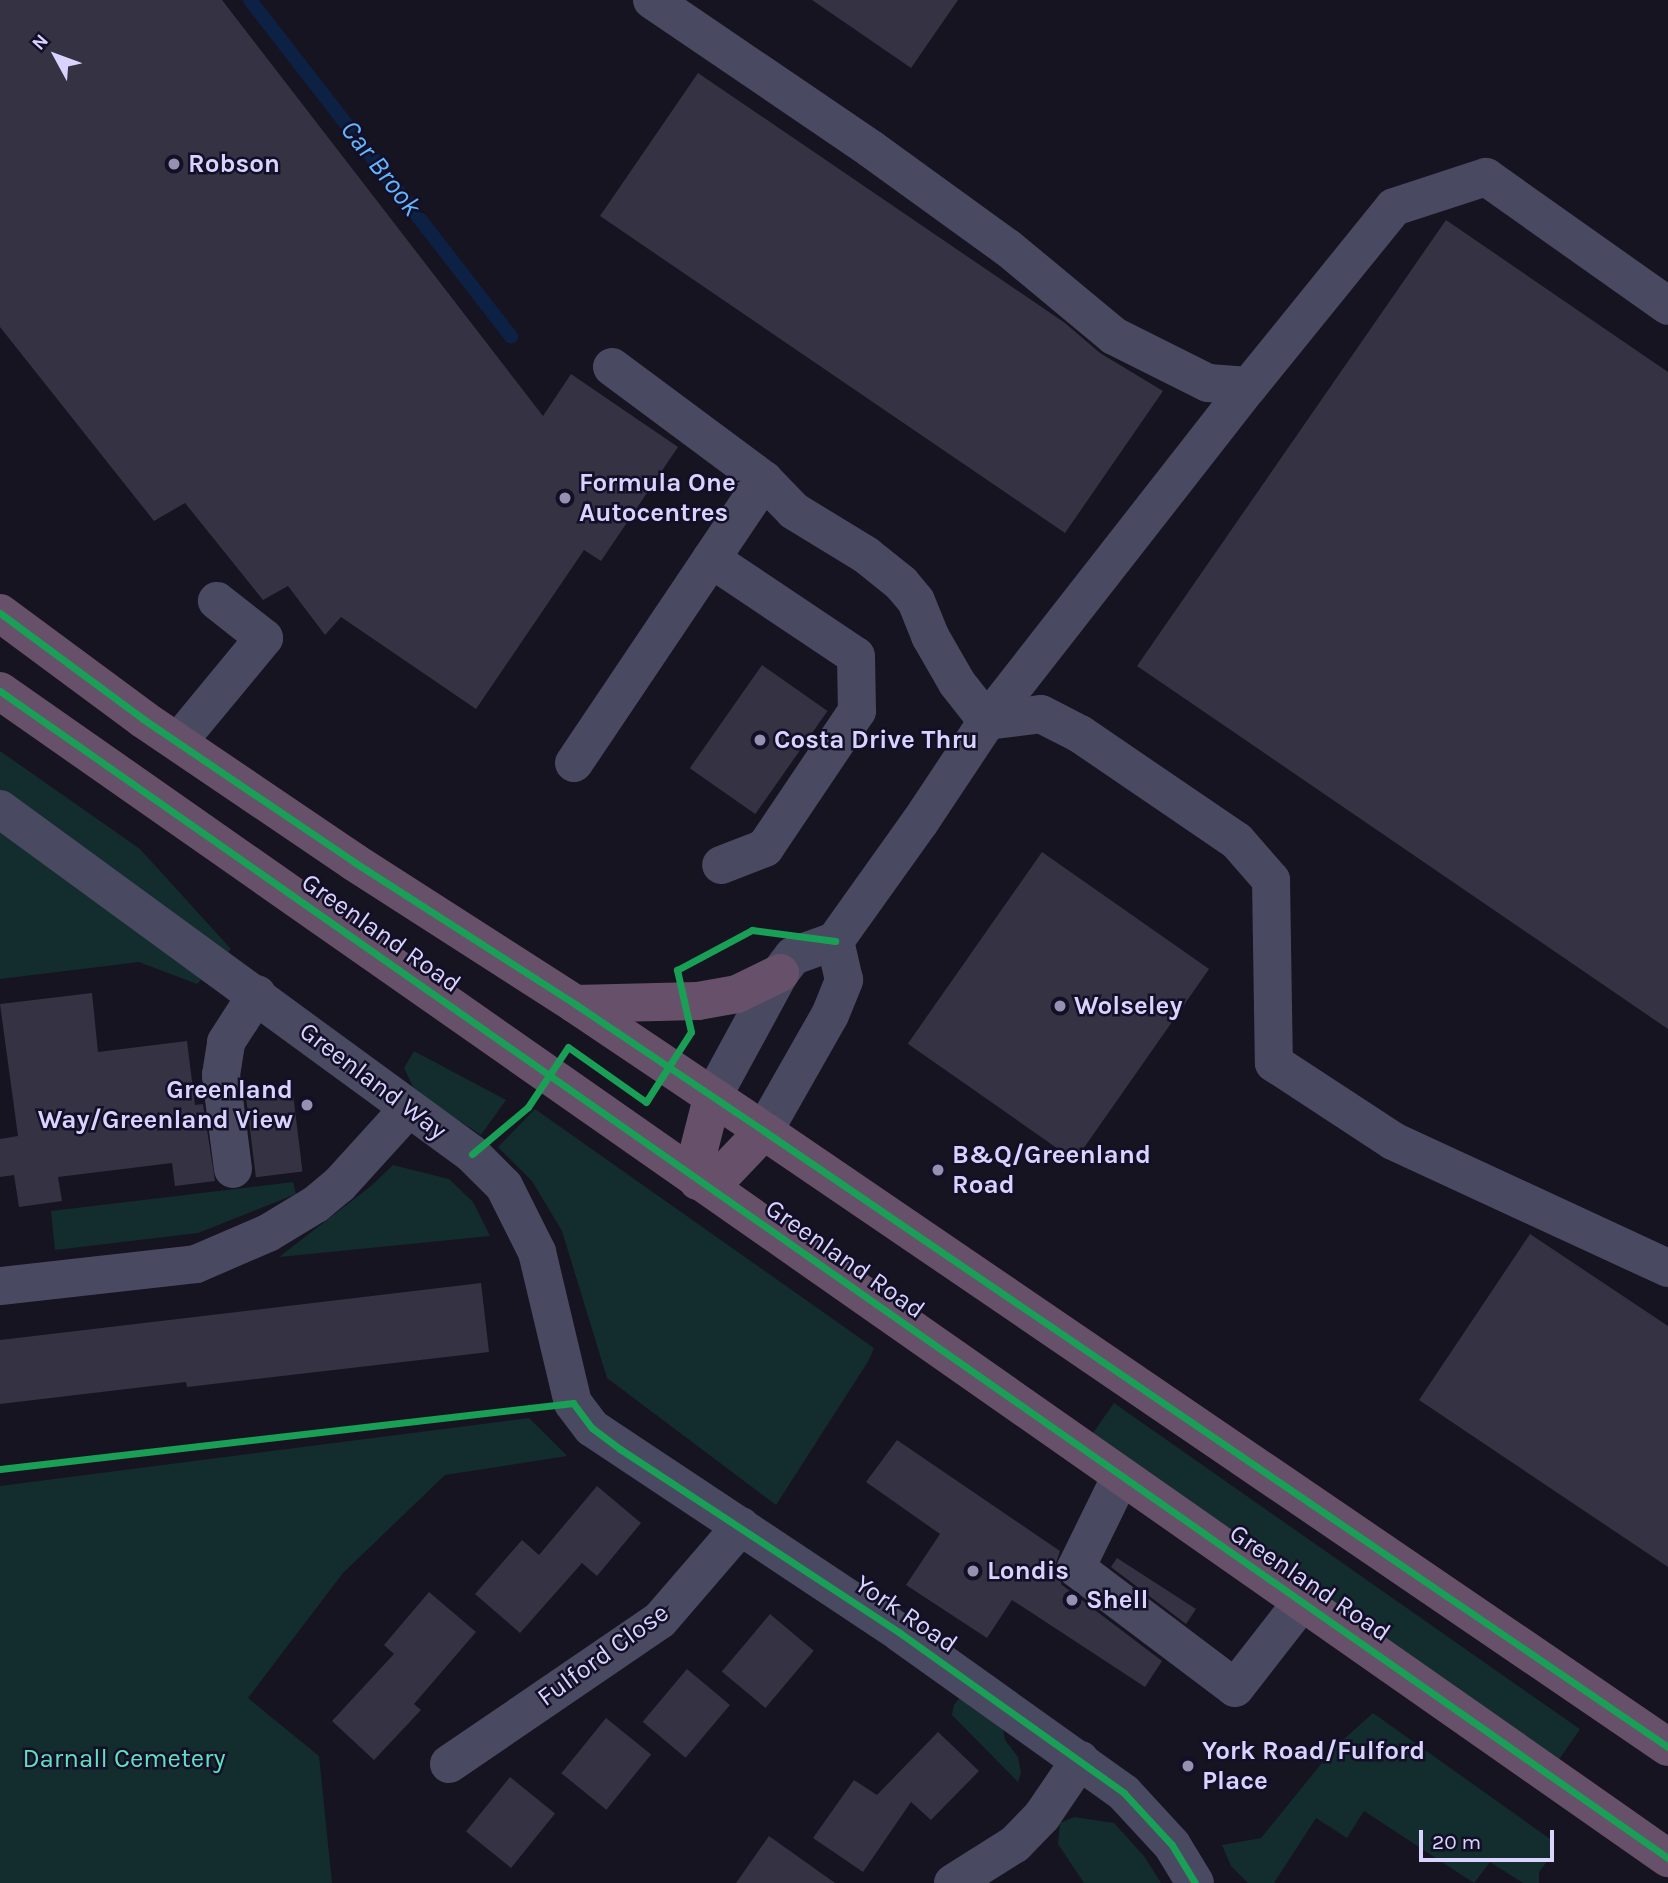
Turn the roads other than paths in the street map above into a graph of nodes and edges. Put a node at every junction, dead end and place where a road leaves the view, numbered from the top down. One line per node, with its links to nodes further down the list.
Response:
1 (652, 0): 4 (street)
2 (1668, 306): 4 (street)
3 (612, 367): 5 (street)
4 (1249, 386): 10 (street)
5 (764, 480): 6 (street); 10 (street)
6 (711, 559): 12 (street); 14 (street)
7 (217, 601): 11 (street)
8 (0, 614): 11 (highway, Greenland Road)
9 (0, 691): 23 (highway, Greenland Road)
10 (987, 721): 15 (street); 24 (street)
11 (178, 742): 18 (highway, Greenland Road)
12 (574, 763)
13 (0, 809): 17 (street, Greenland Way)
14 (722, 865)
15 (835, 941): 16 (street); 21 (street)
16 (780, 973): 18 (highway); 19 (street)
17 (257, 994): 20 (street, Greenland Way); 22 (street)
18 (575, 1004): 19 (highway, Greenland Road)
19 (712, 1098): 21 (highway, Greenland Road); 23 (highway)
20 (409, 1108): 25 (street); 26 (street, Greenland Way)
21 (764, 1130): 23 (highway); 30 (highway, Greenland Road)
22 (233, 1169)
23 (698, 1181): 27 (highway, Greenland Road)
24 (1668, 1268)
25 (0, 1286)
26 (573, 1404): 28 (street, York Road)
27 (1120, 1478): 29 (highway, Greenland Road); 29 (street)
28 (741, 1526): 31 (street, York Road); 32 (street, Fulford Close)
29 (1302, 1602): 34 (highway, Greenland Road)
30 (1668, 1747)
31 (1080, 1760): 36 (street); 37 (street, York Road)
32 (449, 1764)
33 (1668, 1827): 34 (highway)
34 (1626, 1829): 35 (highway, Greenland Road)
35 (1668, 1858)
36 (953, 1883)
37 (1195, 1883)

